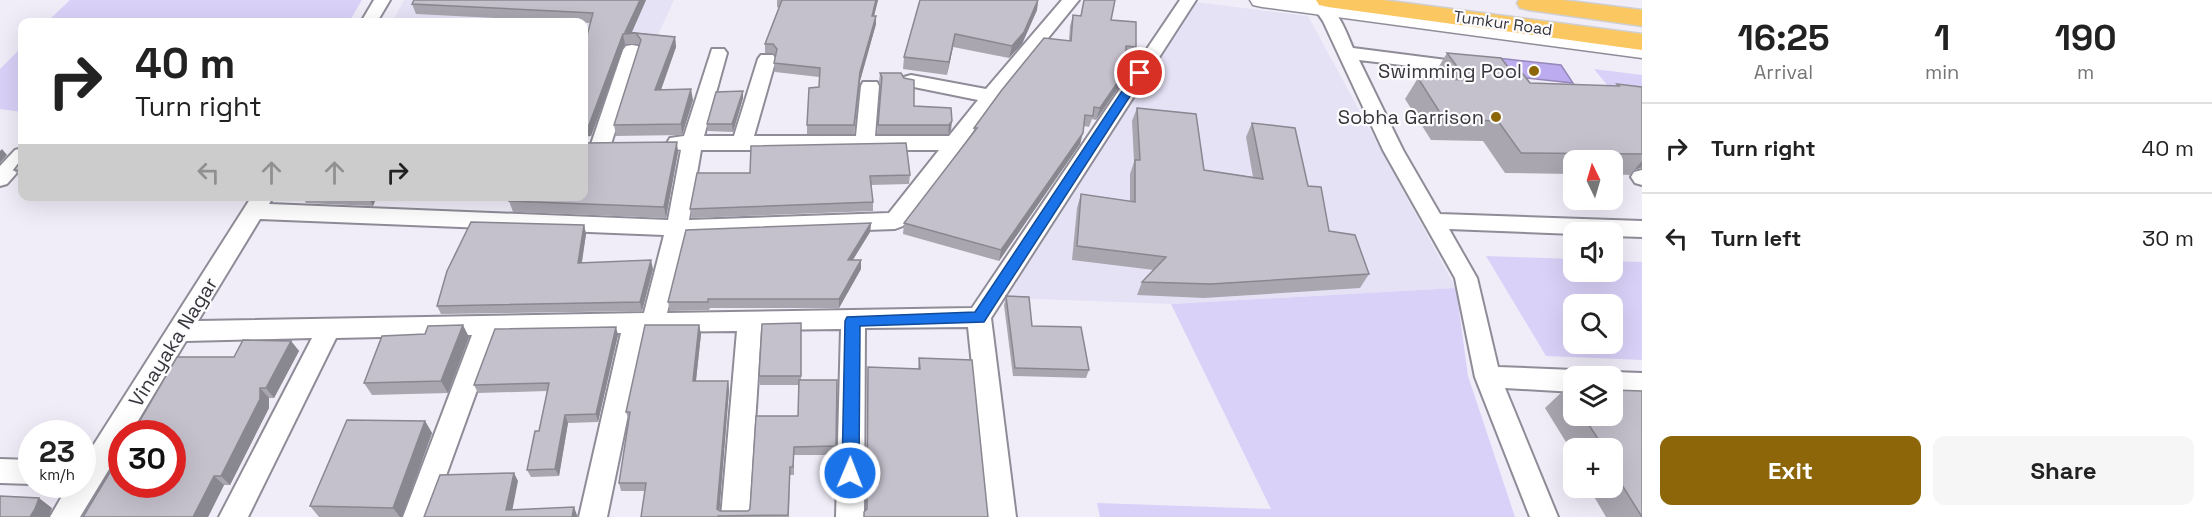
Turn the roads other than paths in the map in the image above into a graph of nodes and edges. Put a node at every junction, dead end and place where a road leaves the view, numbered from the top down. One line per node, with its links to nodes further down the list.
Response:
1 (382, 0): 10 (street)
2 (1071, 0): 22 (street)
3 (1188, 0): 36 (street)
4 (1262, 0): 8 (street)
5 (1415, 0): 12 (highway)
6 (1503, 0): 11 (highway)
7 (1594, 0): 9 (highway)
8 (1325, 4): 13 (highway, Tumkur Road); 15 (street); 17 (street)
9 (1642, 6)
10 (371, 18)
11 (1642, 18)
12 (1642, 30)
13 (1642, 42)
14 (632, 50): 27 (street)
15 (1642, 50)
16 (718, 53): 24 (street)
17 (1347, 53): 19 (street); 33 (street)
18 (767, 59): 25 (street)
19 (1484, 69)
20 (910, 81): 22 (street)
21 (870, 86): 23 (street)
22 (990, 96): 26 (street)
23 (865, 142): 25 (street); 26 (street)
24 (692, 143): 25 (street); 29 (street); 34 (street)
25 (742, 143)
26 (953, 143): 34 (street)
27 (592, 144): 28 (street)
28 (624, 144)
29 (658, 144)
30 (18, 159): 31 (street)
31 (0, 179)
32 (258, 204): 34 (street); 42 (street, Vinayaka Nagar)
33 (1433, 221): 35 (street); 43 (street)
34 (677, 228): 39 (street)
35 (1642, 229)
36 (979, 318): 38 (street); 57 (street)
37 (750, 321): 38 (street); 39 (street); 55 (street)
38 (853, 321): 56 (street)
39 (644, 323): 40 (street); 54 (street)
40 (488, 326): 41 (street); 53 (street)
41 (329, 328): 42 (street); 52 (street)
42 (181, 331): 47 (street, Vinayaka Nagar)
43 (1488, 377): 44 (street); 58 (street)
44 (1563, 380)
45 (1623, 383): 46 (street)
46 (1642, 384)
47 (96, 461)
48 (0, 471): 49 (street)
49 (18, 472)
50 (74, 498): 51 (street, Vinayaka Nagar)
51 (64, 517)
52 (233, 517)
53 (417, 517)
54 (593, 517)
55 (735, 517)
56 (850, 517)
57 (1002, 517)
58 (1544, 517)

